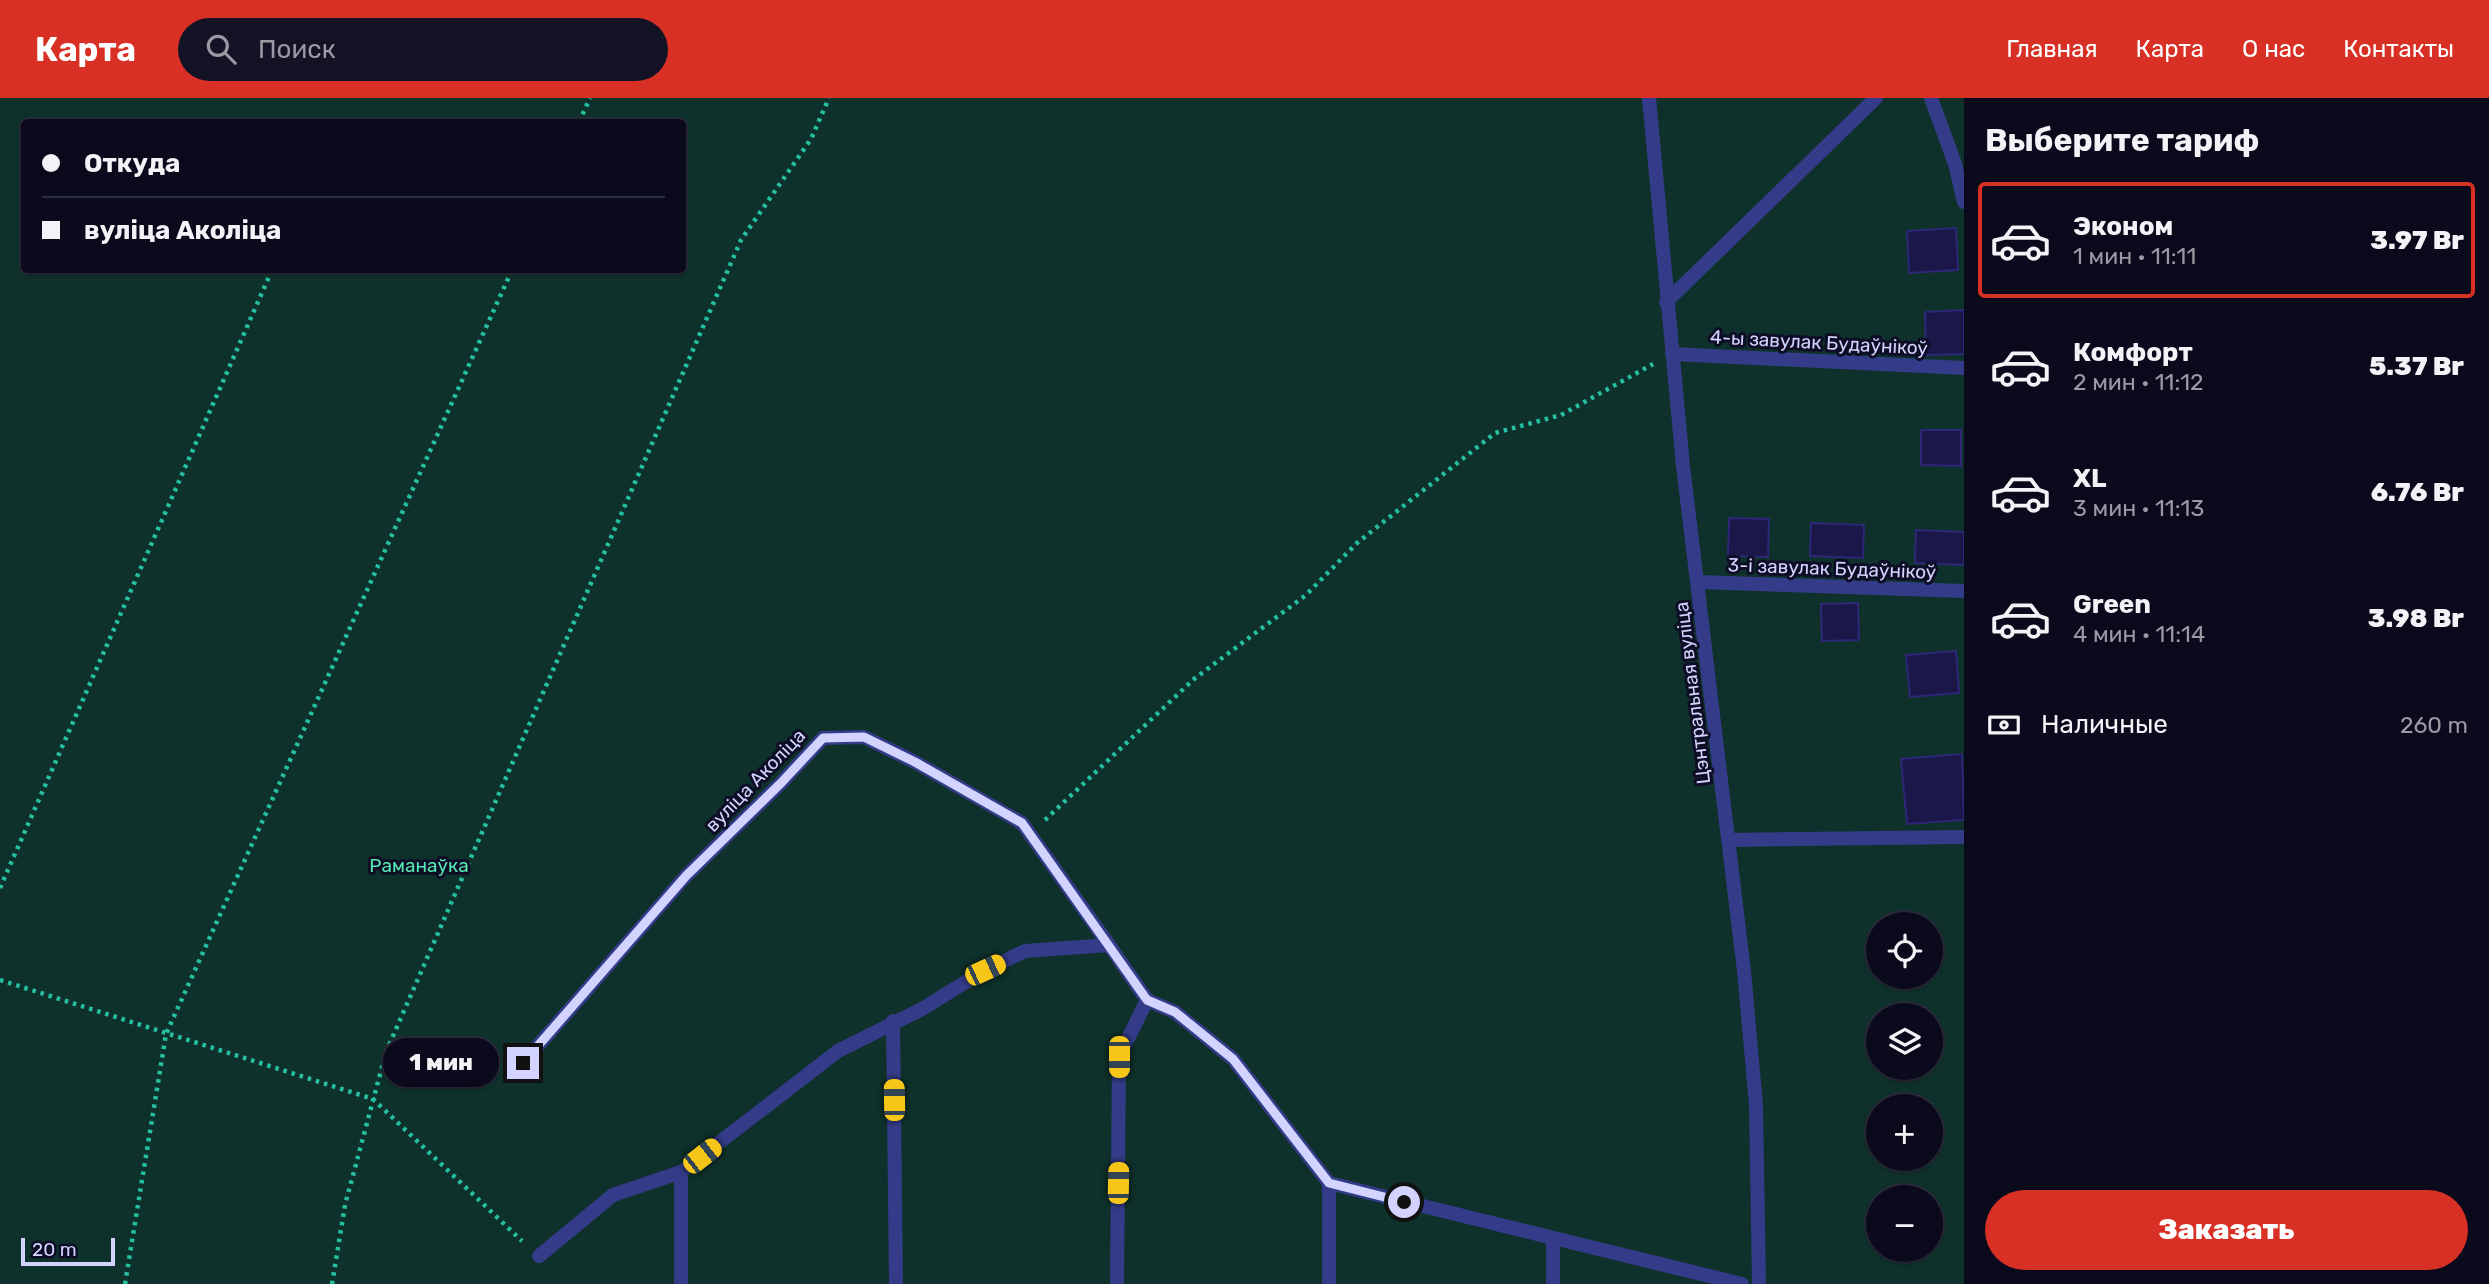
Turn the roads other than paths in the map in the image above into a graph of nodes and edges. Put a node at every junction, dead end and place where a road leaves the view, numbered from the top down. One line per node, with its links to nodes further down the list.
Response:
1 (1649, 98): 5 (street, Цэнтральная вуліца)
2 (1876, 98): 5 (street)
3 (1931, 98): 4 (street)
4 (1964, 202)
5 (1667, 302): 6 (street, Цэнтральная вуліца)
6 (1672, 354): 7 (street, 4-ы завулак Будаўнікоў); 8 (street, Цэнтральная вуліца)
7 (1964, 368)
8 (1698, 582): 9 (street, 3-і завулак Будаўнікоў); 11 (street, Цэнтральная вуліца)
9 (1964, 591)
10 (1964, 837): 11 (street)
11 (1728, 840): 26 (street, Цэнтральная вуліца)
12 (1109, 945): 13 (street, вуліца Аколіца); 14 (street); 15 (street, вуліца Аколіца)
13 (1147, 1000): 17 (street); 22 (street)
14 (893, 1021): 16 (street); 21 (street)
15 (523, 1063)
16 (681, 1172): 19 (street); 20 (street)
17 (1329, 1183): 18 (street); 23 (street)
18 (1553, 1240): 24 (street); 25 (street)
19 (538, 1256)
20 (681, 1284)
21 (896, 1284)
22 (1117, 1284)
23 (1329, 1284)
24 (1553, 1284)
25 (1742, 1284)
26 (1759, 1284)

